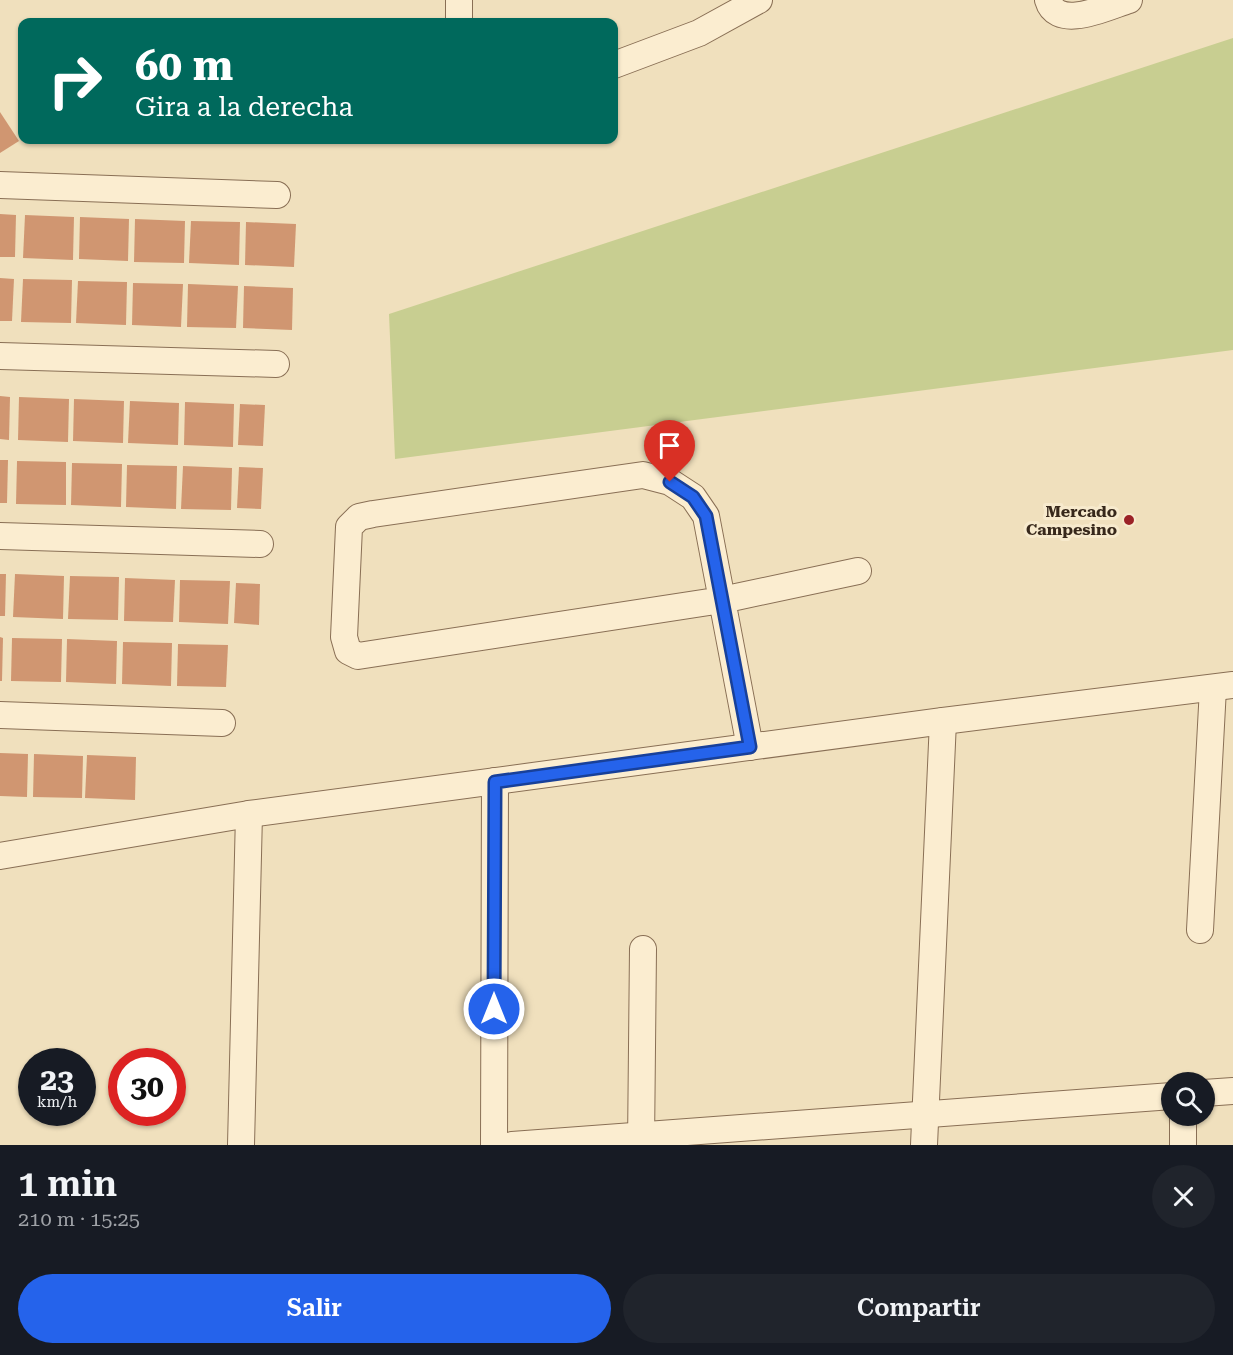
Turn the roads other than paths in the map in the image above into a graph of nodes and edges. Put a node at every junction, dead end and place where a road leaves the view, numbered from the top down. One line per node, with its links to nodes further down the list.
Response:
1 (459, 0): 5 (street)
2 (759, 0): 6 (street)
3 (1048, 0): 4 (street)
4 (1129, 0)
5 (459, 18)
6 (618, 63)
7 (0, 185): 8 (street)
8 (277, 195)
9 (0, 356): 10 (street)
10 (276, 364)
11 (0, 536): 12 (street)
12 (260, 544)
13 (858, 571): 14 (street)
14 (722, 600): 14 (street); 19 (street)
15 (1223, 686): 17 (street); 23 (street)
16 (0, 715): 18 (street)
17 (943, 721): 19 (street); 28 (street)
18 (222, 723)
19 (750, 747): 20 (street)
20 (495, 782): 21 (street); 32 (street)
21 (249, 814): 22 (street); 31 (street)
22 (0, 856)
23 (1200, 930)
24 (643, 949): 30 (street)
25 (1233, 1091): 26 (street)
26 (1215, 1093)
27 (1161, 1097): 28 (street)
28 (926, 1114): 30 (street); 34 (street)
29 (1183, 1126): 35 (street)
30 (641, 1140): 33 (street)
31 (241, 1145)
32 (494, 1145)
33 (512, 1145)
34 (924, 1145)
35 (1183, 1145)

